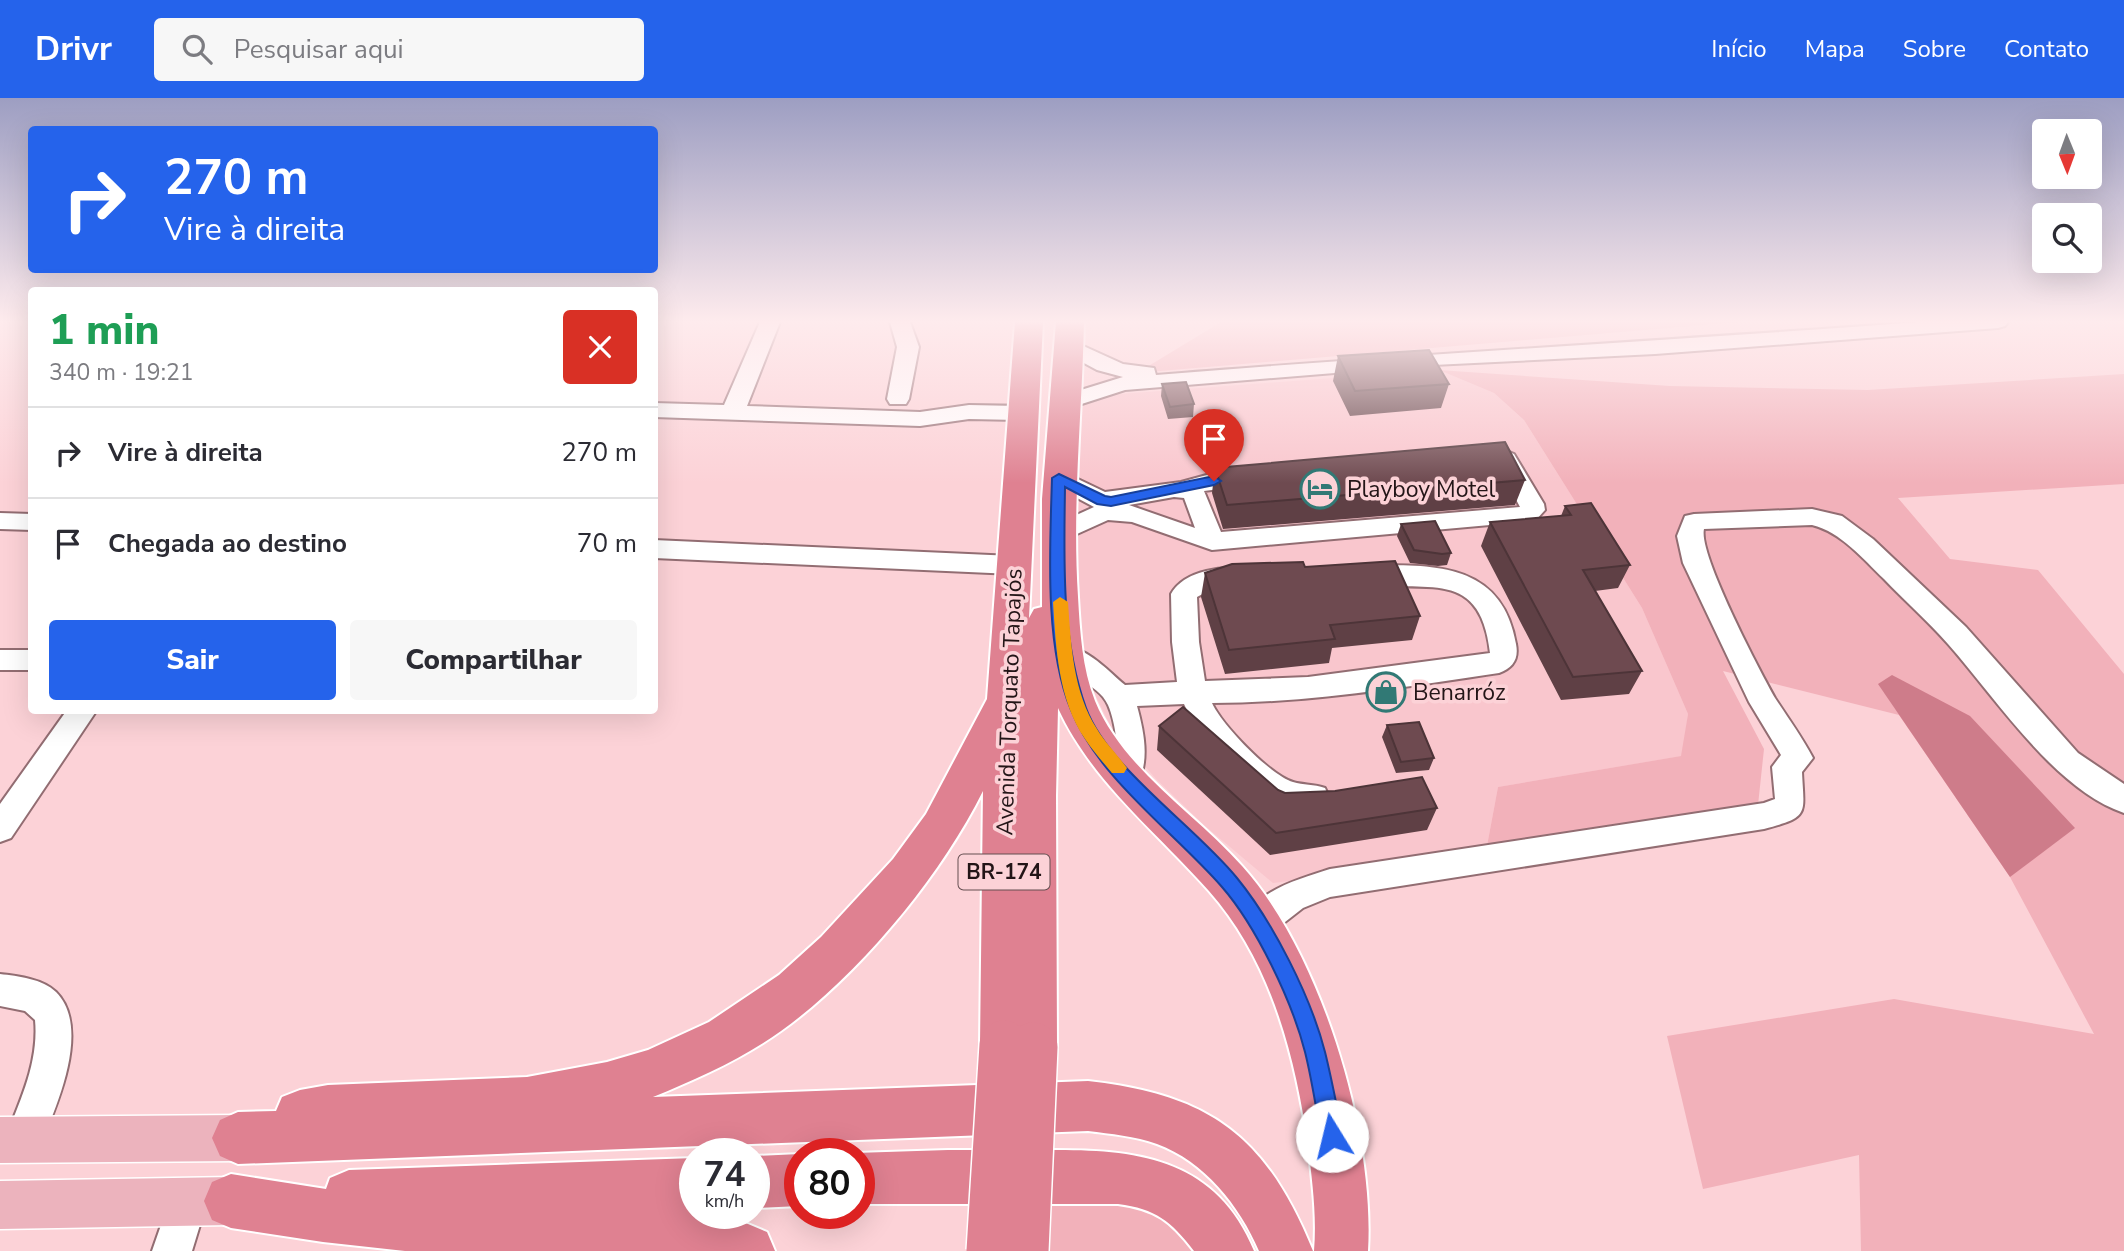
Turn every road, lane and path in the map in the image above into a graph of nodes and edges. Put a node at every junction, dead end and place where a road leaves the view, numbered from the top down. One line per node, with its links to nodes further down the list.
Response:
1 (748, 376): 7 (street)
2 (902, 376): 6 (street)
3 (1038, 376): 8 (highway, Avenida Torquato Tapajós / BR-174)
4 (1055, 376): 8 (highway, Avenida Torquato Tapajós / BR-174)
5 (1225, 376): 8 (street)
6 (898, 399): 7 (street); 10 (street)
7 (738, 402): 9 (street); 10 (street)
8 (1044, 408): 10 (street); 13 (highway, Avenida Torquato Tapajós / BR-174); 20 (highway, Avenida Torquato Tapajós / BR-174)
9 (658, 410)
10 (969, 412)
11 (1479, 457): 17 (street)
12 (1278, 475): 14 (street)
13 (1059, 478): 14 (street); 18 (highway, Avenida Torquato Tapajós / BR-174)
14 (1184, 489): 17 (street)
15 (0, 521): 16 (street)
16 (28, 522)
17 (1212, 541): 18 (street)
18 (1057, 543): 23 (highway, Avenida Torquato Tapajós / BR-174); 36 (highway)
19 (658, 549): 20 (street)
20 (1013, 565): 28 (highway, Avenida Torquato Tapajós / BR-174)
21 (1344, 574): 26 (street)
22 (1262, 577): 26 (street)
23 (1064, 655): 27 (street); 30 (highway, Avenida Torquato Tapajós / BR-174)
24 (0, 660): 25 (street)
25 (28, 660)
26 (1195, 694): 27 (street); 31 (street)
27 (1120, 697): 30 (street)
28 (1007, 699): 36 (highway, Avenida Torquato Tapajós / BR-174); 37 (highway)
29 (80, 714): 33 (street)
30 (1126, 777): 34 (highway, Avenida Torquato Tapajós / BR-174)
31 (1339, 793)
32 (2124, 800): 34 (street)
33 (0, 829)
34 (1258, 922): 50 (highway, Avenida Torquato Tapajós / BR-174)
35 (0, 990): 38 (street)
36 (1018, 1046): 46 (highway, Avenida Torquato Tapajós / BR-174, bridge); 47 (highway, bridge)
37 (238, 1138): 38 (main road); 49 (highway)
38 (12, 1139)
39 (875, 1178): 48 (highway)
40 (679, 1185): 41 (highway)
41 (210, 1201): 42 (main road); 43 (highway); 44 (street)
42 (0, 1205)
43 (387, 1236): 45 (highway)
44 (172, 1251)
45 (748, 1251)
46 (991, 1251)
47 (1024, 1251)
48 (1227, 1251)
49 (1286, 1251)
50 (1341, 1251)

